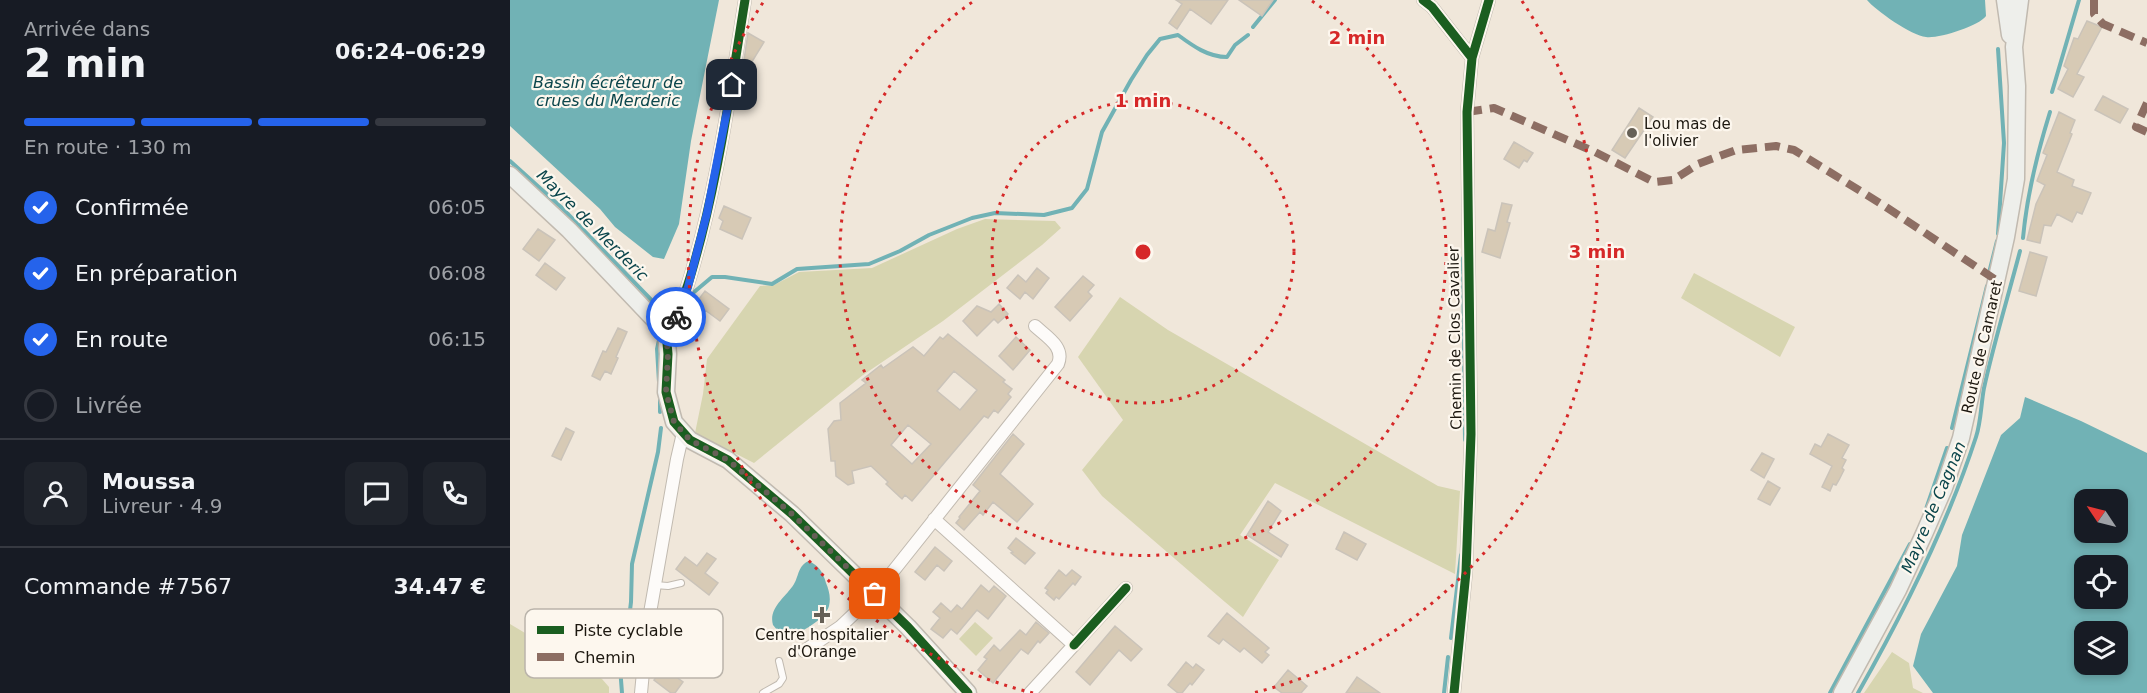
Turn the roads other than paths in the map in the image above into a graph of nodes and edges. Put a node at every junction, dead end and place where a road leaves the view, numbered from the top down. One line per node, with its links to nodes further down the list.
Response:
1 (745, 0): 10 (street)
2 (1424, 0): 7 (street)
3 (1489, 0): 7 (street, Chemin de Clos Cavalier)
4 (2005, 0): 6 (main road, Route de Camaret)
5 (2020, 0): 6 (main road, Route de Camaret)
6 (2014, 47): 27 (main road, Route de Camaret)
7 (1472, 58): 26 (street, Chemin de Clos Cavalier)
8 (510, 175): 10 (main road)
9 (1035, 326): 12 (street)
10 (663, 329): 11 (main road)
11 (683, 433): 14 (street); 16 (main road)
12 (934, 519): 16 (street); 18 (street)
13 (681, 583): 14 (lane)
14 (655, 585): 17 (street)
15 (1126, 588): 18 (street)
16 (875, 594): 19 (street); 24 (main road)
17 (651, 609)
18 (1074, 645): 25 (street)
19 (804, 651)
20 (779, 661): 23 (lane)
21 (642, 678): 22 (street)
22 (641, 693)
23 (764, 693)
24 (968, 693)
25 (1030, 693)
26 (1454, 693)
27 (1842, 693)

